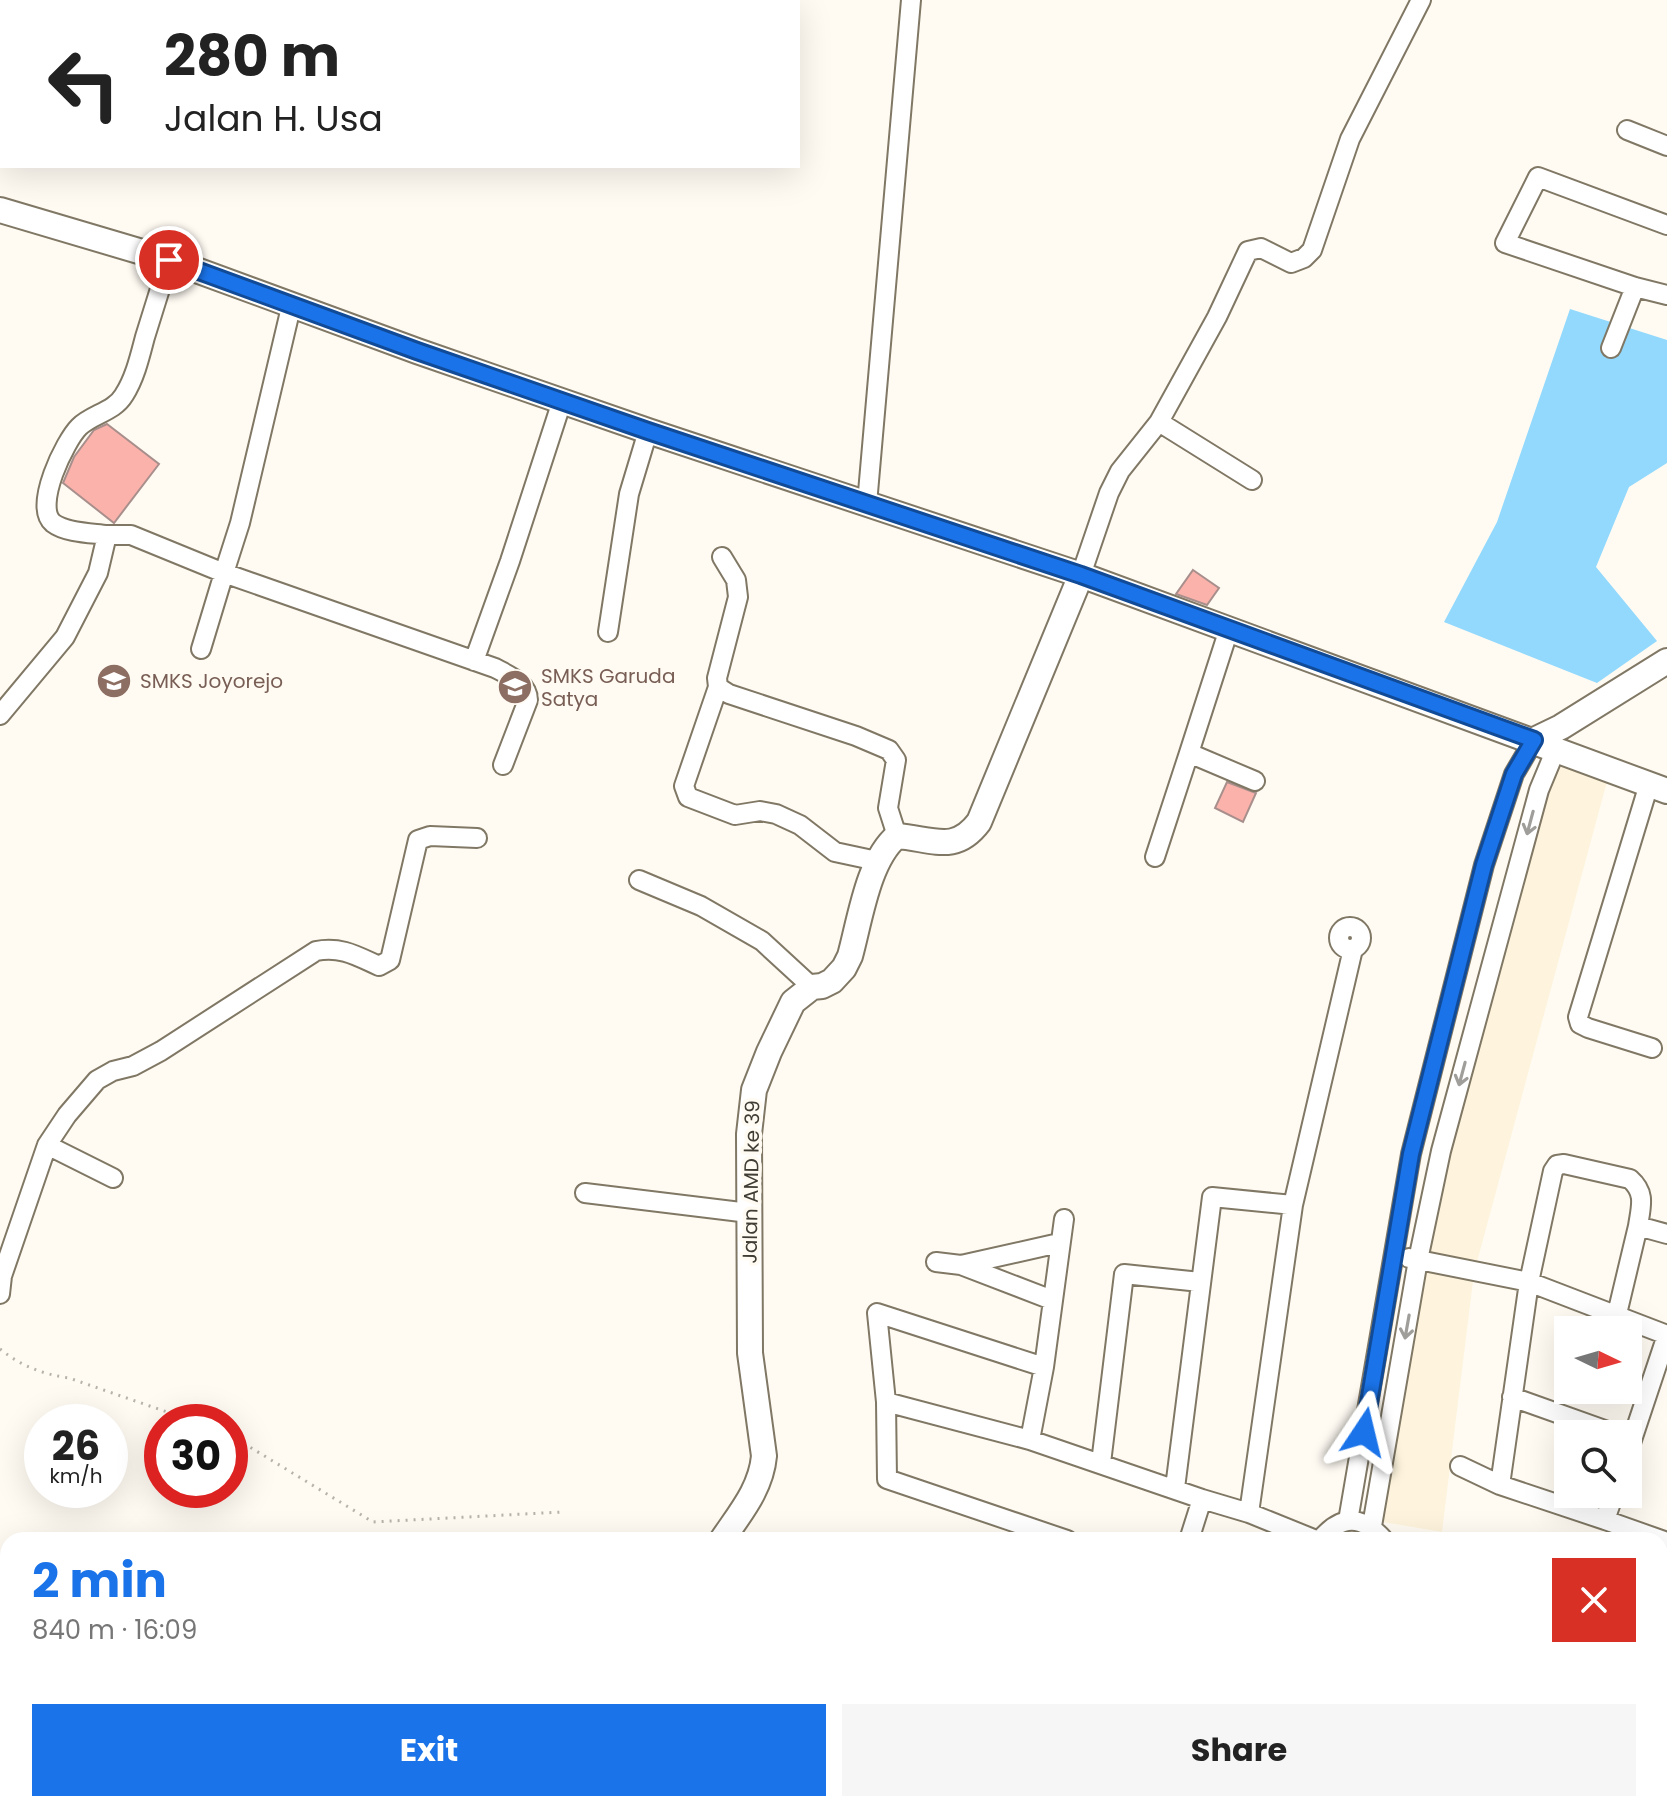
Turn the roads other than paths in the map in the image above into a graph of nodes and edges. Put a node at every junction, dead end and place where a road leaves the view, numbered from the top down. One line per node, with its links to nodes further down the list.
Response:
1 (911, 0): 16 (street)
2 (1421, 0): 13 (street)
3 (1627, 130): 4 (street)
4 (1667, 146)
5 (0, 210): 7 (street)
6 (1667, 225): 8 (street)
7 (169, 260): 10 (street); 17 (street)
8 (1635, 287): 9 (street); 11 (street)
9 (1667, 295)
10 (292, 303): 12 (street); 19 (street)
11 (1611, 348)
12 (562, 401): 14 (street); 24 (street)
13 (1159, 422): 15 (street); 20 (street)
14 (648, 431): 16 (street); 22 (street)
15 (1252, 480)
16 (867, 504): 20 (street)
17 (107, 535): 19 (street); 27 (street)
18 (722, 557): 26 (street)
19 (224, 573): 23 (street); 24 (street)
20 (1081, 575): 21 (street); 33 (street)
21 (1229, 629): 28 (street); 29 (street)
22 (608, 632)
23 (201, 649)
24 (474, 661): 30 (street)
25 (1667, 661): 28 (street)
26 (718, 687): 33 (street); 36 (street)
27 (0, 715)
28 (1550, 739): 32 (street); 50 (street); 51 (street, one-way to 51)
29 (1189, 753): 31 (street); 35 (street)
30 (503, 765)
31 (1255, 781)
32 (1658, 788): 40 (street)
33 (897, 836): 36 (street, Jalan AMD ke 39)
34 (477, 838): 41 (street)
35 (1155, 857)
36 (877, 861): 39 (street, Jalan AMD ke 39)
37 (639, 880): 39 (street)
38 (1380, 936): 44 (street)
39 (812, 987): 45 (street, Jalan AMD ke 39)
40 (1652, 1048)
41 (47, 1145): 42 (street); 56 (street)
42 (113, 1178)
43 (585, 1193): 45 (street)
44 (1293, 1205): 54 (street); 72 (street)
45 (749, 1213): 75 (street, Jalan AMD ke 39)
46 (1064, 1219): 49 (street)
47 (1638, 1226): 48 (street); 55 (street); 58 (street)
48 (1667, 1234)
49 (1059, 1243): 53 (street); 57 (street)
50 (1395, 1254): 51 (street); 74 (street)
51 (1418, 1260): 55 (street); 81 (street, one-way to 81)
52 (936, 1262): 53 (street)
53 (961, 1265): 57 (street)
54 (1200, 1282): 66 (street); 69 (street)
55 (1529, 1282): 58 (street); 61 (street)
56 (0, 1294)
57 (1052, 1300): 60 (street)
58 (1617, 1314): 59 (street)
59 (1667, 1335): 64 (street)
60 (1044, 1367): 62 (street); 65 (street)
61 (1512, 1397): 63 (street); 68 (street)
62 (886, 1402): 65 (street); 76 (street)
63 (1572, 1420)
64 (1634, 1420)
65 (1030, 1440): 66 (street)
66 (1101, 1463): 69 (street)
67 (1460, 1466): 68 (street)
68 (1500, 1485): 73 (street)
69 (1175, 1488): 70 (street)
70 (1202, 1499): 72 (street); 77 (street)
71 (1609, 1508): 73 (street)
72 (1249, 1513): 78 (street)
73 (1605, 1520): 82 (street)
74 (1348, 1521): 79 (street); 80 (street)
75 (727, 1532)
76 (1043, 1532)
77 (1192, 1532)
78 (1278, 1532)
79 (1325, 1532)
80 (1377, 1532)
81 (1378, 1532)
82 (1639, 1532)

